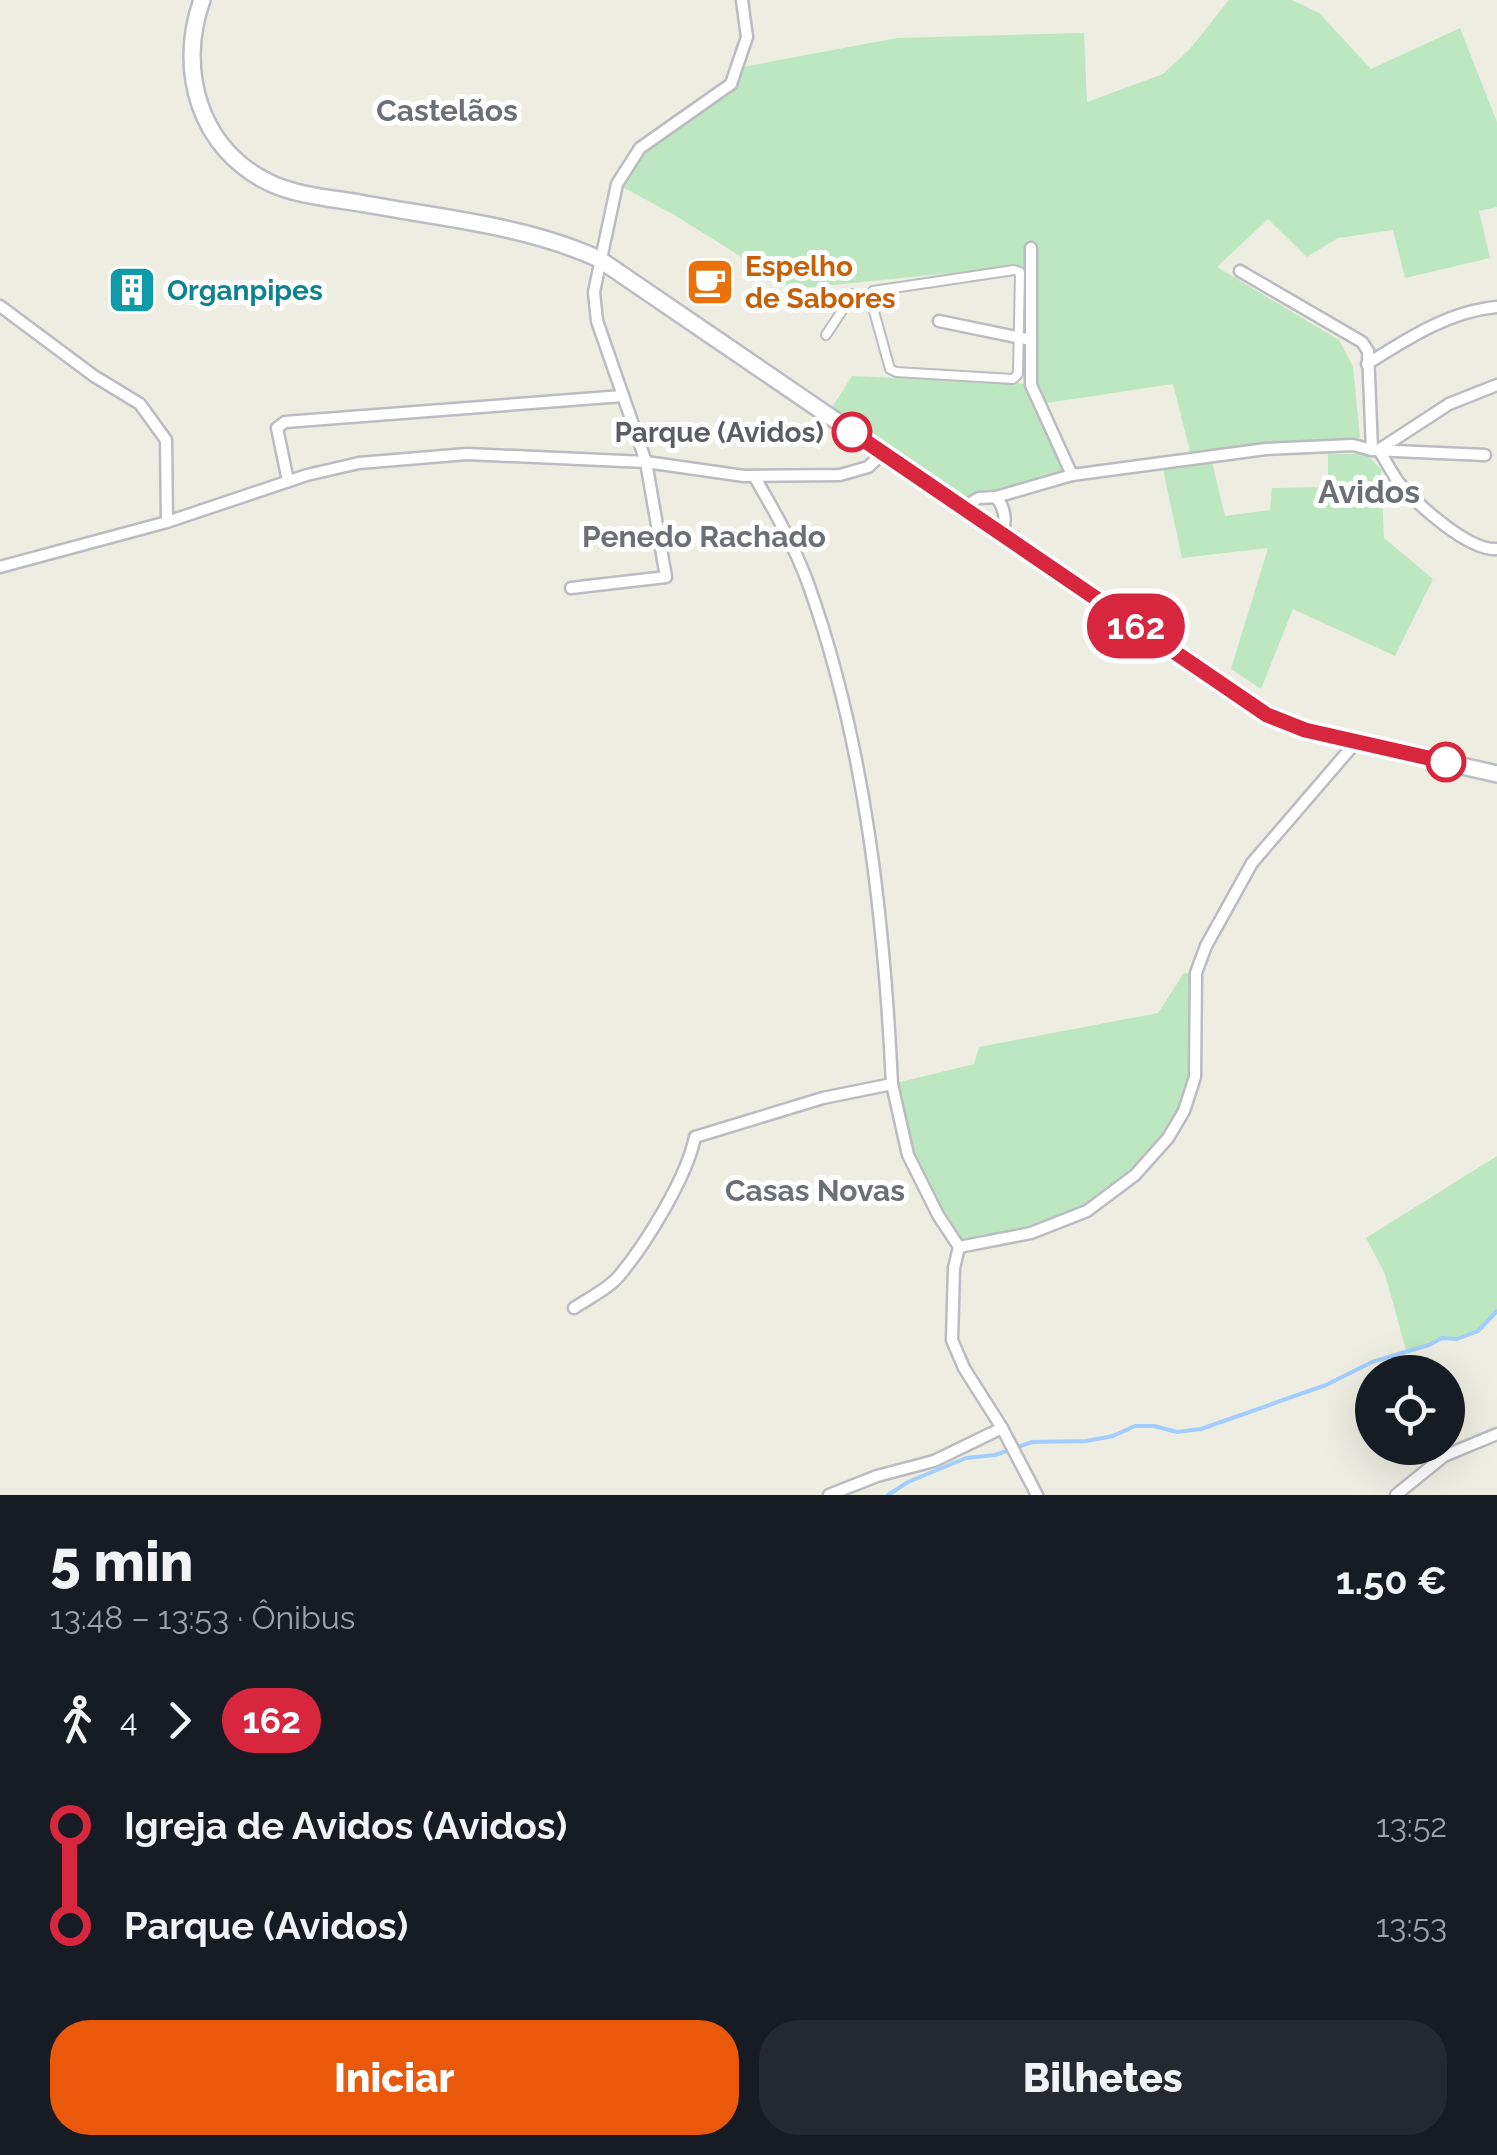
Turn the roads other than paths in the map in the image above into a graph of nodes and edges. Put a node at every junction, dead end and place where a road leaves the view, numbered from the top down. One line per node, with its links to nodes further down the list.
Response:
1 (202, 0): 4 (main road)
2 (742, 0): 4 (street)
3 (1031, 248): 11 (street)
4 (599, 259): 14 (street); 16 (main road)
5 (1240, 271): 12 (street)
6 (871, 295): 10 (street); 11 (street); 11 (street)
7 (0, 306): 24 (street)
8 (1497, 307): 12 (street)
9 (939, 321): 11 (street)
10 (826, 335)
11 (1025, 340): 19 (street)
12 (1368, 364): 15 (street)
13 (1497, 385): 15 (street)
14 (623, 396): 18 (street); 21 (street)
15 (1376, 450): 17 (street); 19 (street); 26 (street)
16 (882, 453): 20 (street); 23 (main road)
17 (1485, 455)
18 (646, 462): 20 (street); 21 (street); 28 (street)
19 (1072, 475): 22 (street)
20 (754, 476): 31 (street)
21 (288, 481): 24 (street)
22 (996, 497): 23 (street); 25 (street)
23 (963, 507): 25 (main road)
24 (167, 522): 27 (street)
25 (1002, 534): 29 (main road)
26 (1497, 550)
27 (0, 567)
28 (571, 588)
29 (1356, 742): 30 (main road); 32 (street)
30 (1497, 774)
31 (892, 1084): 32 (street); 33 (street)
32 (960, 1247): 34 (street)
33 (574, 1308)
34 (1002, 1428): 36 (street); 37 (street)
35 (1497, 1434): 38 (street)
36 (829, 1495)
37 (1036, 1495)
38 (1396, 1495)

